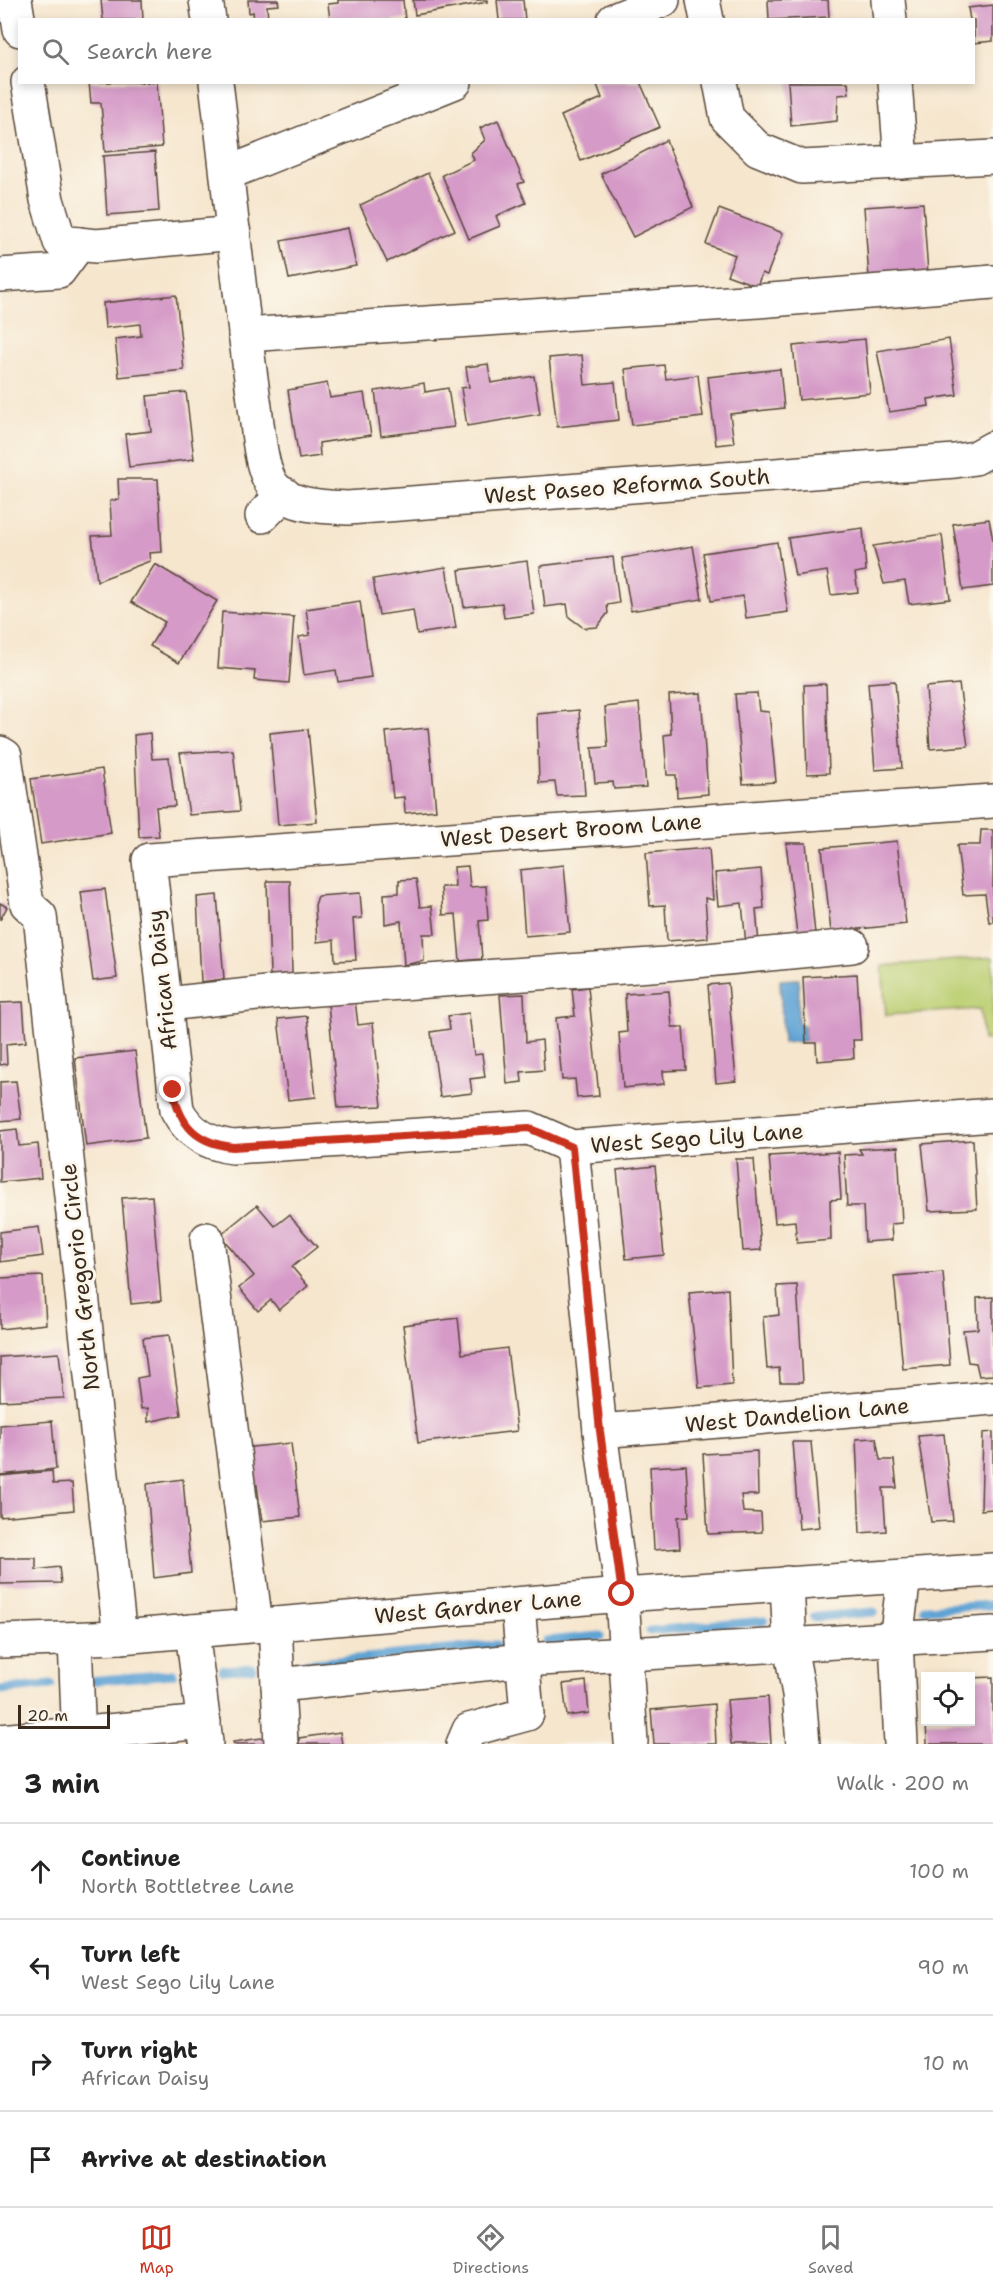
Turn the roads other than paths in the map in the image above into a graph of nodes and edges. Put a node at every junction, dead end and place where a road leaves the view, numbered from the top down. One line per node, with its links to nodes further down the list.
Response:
1 (15, 0): 6 (street)
2 (206, 0): 7 (street)
3 (663, 0): 8 (street)
4 (703, 0): 9 (street)
5 (888, 0): 10 (street)
6 (18, 18)
7 (208, 18)
8 (619, 18)
9 (707, 18)
10 (890, 18)
11 (28, 84): 20 (street)
12 (216, 84): 18 (street)
13 (451, 84): 18 (street)
14 (720, 84): 16 (street)
15 (895, 84): 16 (street)
16 (902, 162): 17 (street)
17 (993, 162)
18 (228, 173): 19 (street)
19 (234, 233): 20 (street); 23 (street)
20 (79, 244): 21 (street)
21 (0, 275)
22 (993, 282): 23 (street)
23 (245, 335): 24 (street, West Paseo Reforma South)
24 (993, 448)
25 (0, 753): 44 (street, North Gregorio Circle)
26 (993, 801): 27 (street, West Desert Broom Lane)
27 (149, 860): 29 (street, African Daisy)
28 (852, 946): 29 (street)
29 (167, 1004): 31 (street, African Daisy)
30 (993, 1115): 32 (street, West Sego Lily Lane)
31 (193, 1131): 32 (street, West Sego Lily Lane)
32 (572, 1147): 35 (street)
33 (207, 1239): 41 (street)
34 (993, 1398): 35 (street, West Dandelion Lane)
35 (600, 1431): 39 (street)
36 (993, 1570): 37 (street, West Gardner Lane)
37 (904, 1576): 38 (street, West Gardner Lane); 46 (street)
38 (787, 1583): 39 (street, West Gardner Lane); 48 (street)
39 (622, 1594): 40 (street, West Gardner Lane); 49 (street)
40 (518, 1604): 41 (street, West Gardner Lane); 50 (street)
41 (266, 1625): 42 (street, West Gardner Lane); 51 (street)
42 (192, 1631): 44 (street, West Gardner Lane); 52 (street)
43 (993, 1634): 46 (street)
44 (120, 1637): 45 (street, West Gardner Lane)
45 (75, 1639): 47 (street, West Gardner Lane); 53 (street)
46 (896, 1640): 48 (street); 59 (street)
47 (0, 1641)
48 (790, 1646): 49 (street); 58 (street)
49 (626, 1655): 50 (street); 55 (street)
50 (522, 1660): 51 (street); 57 (street)
51 (278, 1685): 56 (street)
52 (205, 1733): 53 (street)
53 (79, 1739): 54 (street)
54 (0, 1741)
55 (631, 1742)
56 (281, 1744)
57 (463, 1744)
58 (803, 1744)
59 (901, 1744)

